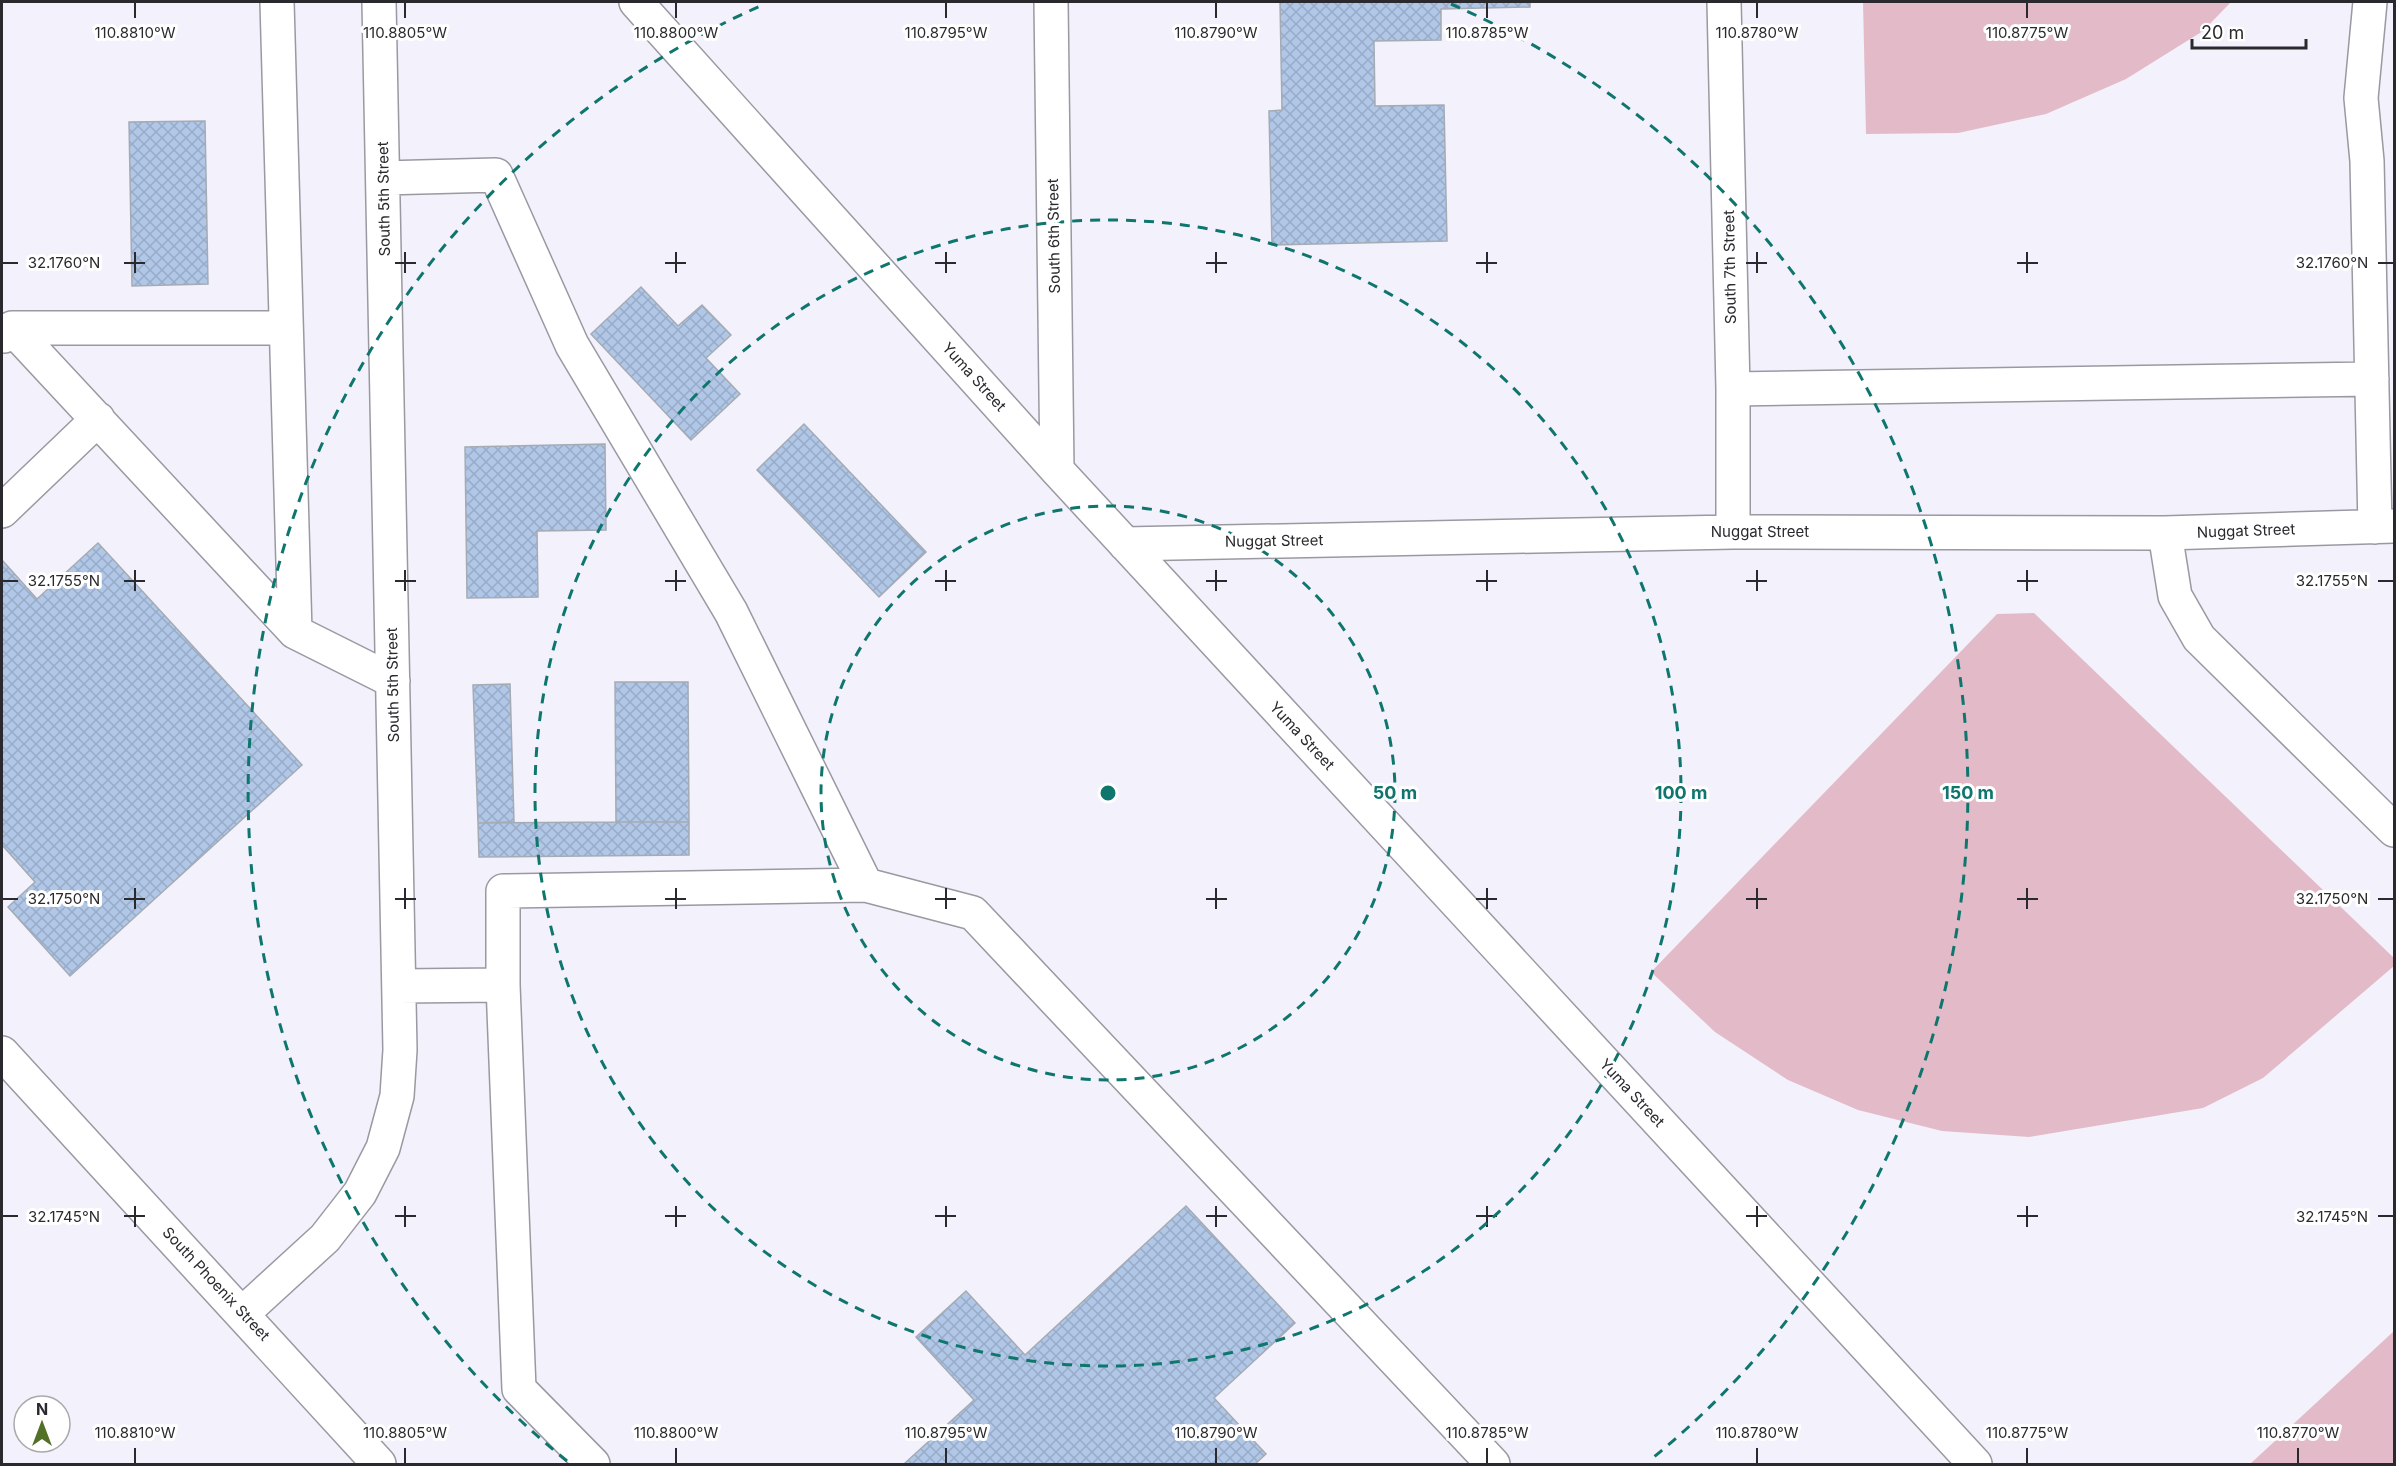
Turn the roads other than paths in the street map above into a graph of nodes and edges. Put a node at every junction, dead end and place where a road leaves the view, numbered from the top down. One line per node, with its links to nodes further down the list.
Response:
1 (277, 2): 8 (street)
2 (379, 2): 7 (street, South 5th Street)
3 (636, 2): 13 (street, Yuma Street)
4 (1051, 2): 13 (street, South 6th Street)
5 (1724, 2): 11 (street, South 7th Street)
6 (2370, 2): 10 (street)
7 (383, 178): 20 (street, South 5th Street); 22 (street)
8 (286, 328): 9 (street); 19 (street)
9 (7, 333): 12 (street)
10 (2372, 379): 11 (street); 15 (street)
11 (1733, 389): 16 (street, South 7th Street)
12 (98, 419): 14 (street); 19 (street)
13 (1057, 470): 18 (street, Yuma Street)
14 (2, 511)
15 (2385, 526): 17 (street, Nuggat Street)
16 (1733, 532): 17 (street, Nuggat Street); 18 (street, Nuggat Street)
17 (2164, 533): 21 (street)
18 (1125, 544): 30 (street, Yuma Street)
19 (295, 632): 20 (street)
20 (393, 681): 24 (street, South 5th Street)
21 (2394, 830)
22 (866, 885): 23 (street); 29 (street)
23 (503, 985): 24 (street); 28 (street)
24 (399, 986): 26 (street, South 5th Street)
25 (2, 1053): 26 (street, South Phoenix Street)
26 (243, 1313): 27 (street, South Phoenix Street)
27 (380, 1464)
28 (593, 1464)
29 (1493, 1464)
30 (1975, 1464)

